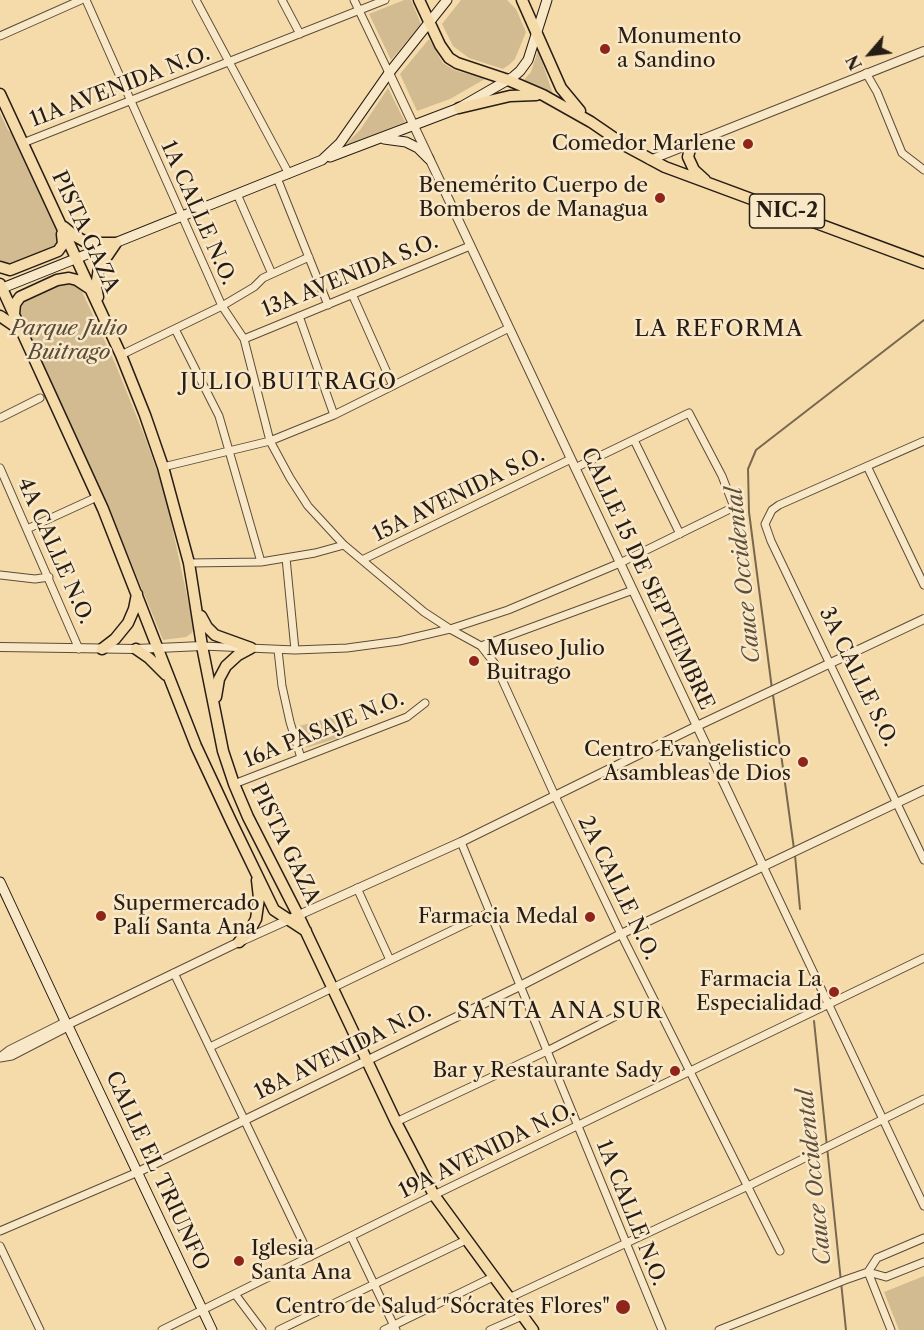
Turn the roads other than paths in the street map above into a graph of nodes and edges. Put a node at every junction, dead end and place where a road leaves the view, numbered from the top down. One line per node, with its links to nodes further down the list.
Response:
1 (81, 0): 15 (street)
2 (87, 0): 23 (street, 1A CALLE N.O.)
3 (196, 0): 17 (street)
4 (282, 0): 14 (street)
5 (354, 0): 11 (street, CALLE 15 DE SEPTIEMBRE)
6 (385, 0): 11 (street, 11A AVENIDA N.O.)
7 (419, 0): 12 (main road, NIC-2)
8 (447, 0): 12 (main road)
9 (547, 0): 13 (main road)
10 (522, 2): 13 (main road, NIC-2)
11 (359, 10): 14 (street, 11A AVENIDA N.O.); 18 (street, CALLE 15 DE SEPTIEMBRE)
12 (429, 23): 18 (main road); 20 (main road, NIC-2)
13 (538, 33): 20 (main road); 25 (main road, NIC-2)
14 (300, 34): 17 (street, 11A AVENIDA N.O.)
15 (0, 36)
16 (924, 51): 19 (street)
17 (229, 62): 23 (street, 11A AVENIDA N.O.); 34 (street)
18 (389, 73): 26 (street, CALLE 15 DE SEPTIEMBRE); 31 (main road)
19 (866, 73): 27 (street); 33 (street)
20 (508, 80): 22 (main road, NIC-2); 24 (main road)
21 (0, 94): 29 (main road, PISTA GAZA)
22 (543, 95): 24 (main road); 25 (main road, NIC-2)
23 (131, 101): 29 (street, 11A AVENIDA N.O.); 38 (street, 1A CALLE N.O.)
24 (459, 108): 26 (main road)
25 (591, 122): 32 (main road, NIC-2)
26 (413, 125): 28 (main road); 30 (street, CALLE 15 DE SEPTIEMBRE)
27 (699, 140): 32 (street); 36 (main road)
28 (372, 141): 30 (main road); 31 (main road)
29 (23, 143): 39 (main road, PISTA GAZA)
30 (429, 159): 41 (street, CALLE 15 DE SEPTIEMBRE)
31 (322, 160): 34 (main road)
32 (650, 160): 36 (main road, NIC-2)
33 (924, 170)
34 (289, 174): 35 (main road)
35 (277, 178): 37 (main road); 42 (street)
36 (710, 184): 44 (main road, NIC-2)
37 (237, 194): 38 (main road); 46 (street)
38 (182, 216): 40 (main road); 51 (street, 1A CALLE N.O.)
39 (59, 222): 40 (main road); 43 (main road, PISTA GAZA); 45 (main road)
40 (116, 243): 43 (main road); 52 (main road)
41 (470, 246): 49 (street, 13A AVENIDA S.O.); 56 (street, CALLE 15 DE SEPTIEMBRE)
42 (309, 257): 46 (street); 50 (street)
43 (76, 259): 47 (main road); 48 (main road, PISTA GAZA)
44 (924, 262)
45 (0, 267)
46 (272, 274): 51 (street)
47 (1, 287): 53 (main road, PISTA GAZA)
48 (89, 288): 52 (main road, PISTA GAZA); 53 (main road)
49 (352, 294): 50 (street, 13A AVENIDA S.O.); 61 (street)
50 (328, 305): 55 (street, 13A AVENIDA S.O.)
51 (222, 306): 57 (street); 59 (street, 1A CALLE N.O.)
52 (101, 313): 60 (main road, PISTA GAZA)
53 (14, 314): 58 (main road, PISTA GAZA)
54 (0, 316): 58 (main road)
55 (299, 316): 59 (street, 13A AVENIDA S.O.); 63 (street)
56 (509, 328): 61 (street); 69 (street, CALLE 15 DE SEPTIEMBRE)
57 (176, 329): 60 (street); 68 (street)
58 (22, 332): 75 (main road, PISTA GAZA)
59 (244, 339): 66 (street, 1A CALLE N.O.)
60 (121, 355): 71 (main road, PISTA GAZA)
61 (393, 386): 63 (street)
62 (40, 398): 64 (street)
63 (334, 415): 66 (street)
64 (0, 418)
65 (634, 440): 73 (street); 77 (street); 77 (street)
66 (270, 441): 68 (street); 78 (street)
67 (924, 441): 70 (street)
68 (228, 451): 71 (street); 81 (street)
69 (571, 459): 73 (street, CALLE 15 DE SEPTIEMBRE); 80 (street, 15A AVENIDA S.O.)
70 (867, 466): 86 (street); 102 (street, 3A CALLE S.O.)
71 (163, 467): 82 (main road, PISTA GAZA)
72 (0, 468): 74 (street, 4A CALLE N.O.)
73 (575, 468): 83 (street, CALLE 15 DE SEPTIEMBRE)
74 (2, 477): 76 (street, 4A CALLE N.O.)
75 (97, 497): 76 (street); 88 (main road, PISTA GAZA)
76 (27, 529): 85 (street, 4A CALLE N.O.)
77 (680, 534): 83 (street)
78 (344, 545): 79 (street); 80 (street)
79 (286, 558): 81 (street); 101 (street)
80 (362, 560): 91 (street)
81 (261, 562): 82 (street)
82 (189, 563): 89 (main road, PISTA GAZA)
83 (620, 563): 87 (street, CALLE 15 DE SEPTIEMBRE); 91 (street)
84 (0, 575): 85 (street)
85 (49, 577): 97 (street, 4A CALLE N.O.)
86 (924, 585)
87 (633, 590): 94 (street); 106 (street, CALLE 15 DE SEPTIEMBRE)
88 (137, 594): 95 (main road, PISTA GAZA); 98 (main road)
89 (196, 604): 93 (main road, PISTA GAZA); 96 (main road)
90 (924, 619): 102 (street)
91 (450, 630): 94 (street); 101 (street)
92 (0, 646): 97 (street)
93 (202, 646): 95 (street); 96 (street); 105 (main road, PISTA GAZA)
94 (482, 646): 110 (street, 2A CALLE N.O.)
95 (158, 648): 99 (street); 103 (main road, PISTA GAZA)
96 (251, 648): 100 (street); 105 (main road)
97 (80, 649): 98 (street)
98 (102, 649): 99 (street)
99 (136, 649): 103 (main road)
100 (278, 650): 101 (street); 107 (street)
101 (295, 650)
102 (831, 663): 106 (street); 111 (street, 3A CALLE S.O.)
103 (170, 680): 115 (main road, PISTA GAZA)
104 (424, 703): 107 (street, 16A PASAJE N.O.)
105 (215, 709): 108 (main road, PISTA GAZA)
106 (697, 726): 110 (street); 114 (street, CALLE 15 DE SEPTIEMBRE)
107 (301, 758): 108 (street, 16A PASAJE N.O.)
108 (234, 784): 119 (main road, PISTA GAZA)
109 (924, 790): 111 (street, 18A AVENIDA N.O.)
110 (555, 796): 112 (street); 120 (street, 2A CALLE N.O.)
111 (897, 803): 113 (street, 3A CALLE S.O.); 114 (street, 18A AVENIDA N.O.)
112 (461, 842): 117 (street); 118 (street, 1A CALLE N.O.)
113 (924, 860)
114 (763, 866): 120 (street, 18A AVENIDA N.O.); 127 (street, CALLE 15 DE SEPTIEMBRE)
115 (256, 874): 119 (main road, PISTA GAZA); 121 (main road)
116 (0, 883): 129 (main road, CALLE EL TRIUNFO)
117 (357, 888): 119 (street); 123 (street)
118 (490, 912): 123 (street); 125 (street, 1A CALLE N.O.)
119 (293, 917): 121 (street); 126 (main road, PISTA GAZA)
120 (621, 934): 125 (street, 18A AVENIDA N.O.); 134 (street, 2A CALLE N.O.)
121 (238, 942): 124 (street)
122 (924, 958): 127 (street, 19A AVENIDA N.O.)
123 (390, 960): 126 (street)
124 (174, 973): 129 (street); 130 (street)
125 (520, 986): 131 (street, 1A CALLE N.O.); 133 (street, 18A AVENIDA N.O.)
126 (333, 988): 130 (street); 133 (main road)
127 (829, 1005): 134 (street, 19A AVENIDA N.O.); 136 (street, CALLE 15 DE SEPTIEMBRE)
128 (614, 1017): 131 (street)
129 (67, 1025): 132 (street); 140 (main road, CALLE EL TRIUNFO)
130 (210, 1047): 137 (street)
131 (547, 1052): 138 (street); 139 (street, 1A CALLE N.O.)
132 (0, 1058)
133 (367, 1060): 137 (street, 18A AVENIDA N.O.); 138 (main road)
134 (690, 1072): 139 (street, 19A AVENIDA N.O.); 141 (street, 2A CALLE N.O.)
135 (924, 1099): 136 (street)
136 (883, 1119): 141 (street); 143 (street, CALLE 15 DE SEPTIEMBRE)
137 (244, 1120): 140 (street, 18A AVENIDA N.O.); 151 (street)
138 (396, 1122): 142 (main road)
139 (578, 1126): 142 (street, 19A AVENIDA N.O.); 148 (street, 1A CALLE N.O.)
140 (138, 1172): 144 (street, 18A AVENIDA N.O.); 158 (main road, CALLE EL TRIUNFO)
141 (748, 1186): 148 (street); 150 (street, 2A CALLE N.O.)
142 (434, 1195): 145 (street, 19A AVENIDA N.O.); 147 (main road)
143 (924, 1206)
144 (0, 1231)
145 (351, 1236): 151 (street, 19A AVENIDA N.O.); 155 (street)
146 (924, 1238): 153 (street)
147 (466, 1240): 154 (main road); 155 (street)
148 (626, 1244): 157 (street); 169 (street, 1A CALLE N.O.)
149 (0, 1246): 161 (street)
150 (780, 1251)
151 (310, 1257): 156 (street, 19A AVENIDA N.O.)
152 (924, 1262): 153 (street)
153 (868, 1272): 170 (street); 171 (street)
154 (493, 1276): 157 (main road); 160 (street)
155 (374, 1284): 160 (street); 165 (street)
156 (235, 1294): 158 (street, 19A AVENIDA N.O.); 164 (street)
157 (509, 1298): 159 (main road)
158 (203, 1310): 162 (street, 19A AVENIDA N.O.); 163 (main road, CALLE EL TRIUNFO)
159 (522, 1316): 167 (street); 168 (main road)
160 (395, 1328): 166 (street)
161 (40, 1330)
162 (162, 1330)
163 (212, 1330)
164 (262, 1330)
165 (279, 1330)
166 (384, 1330)
167 (490, 1330)
168 (533, 1330)
169 (662, 1330)
170 (719, 1330)
171 (891, 1330)

